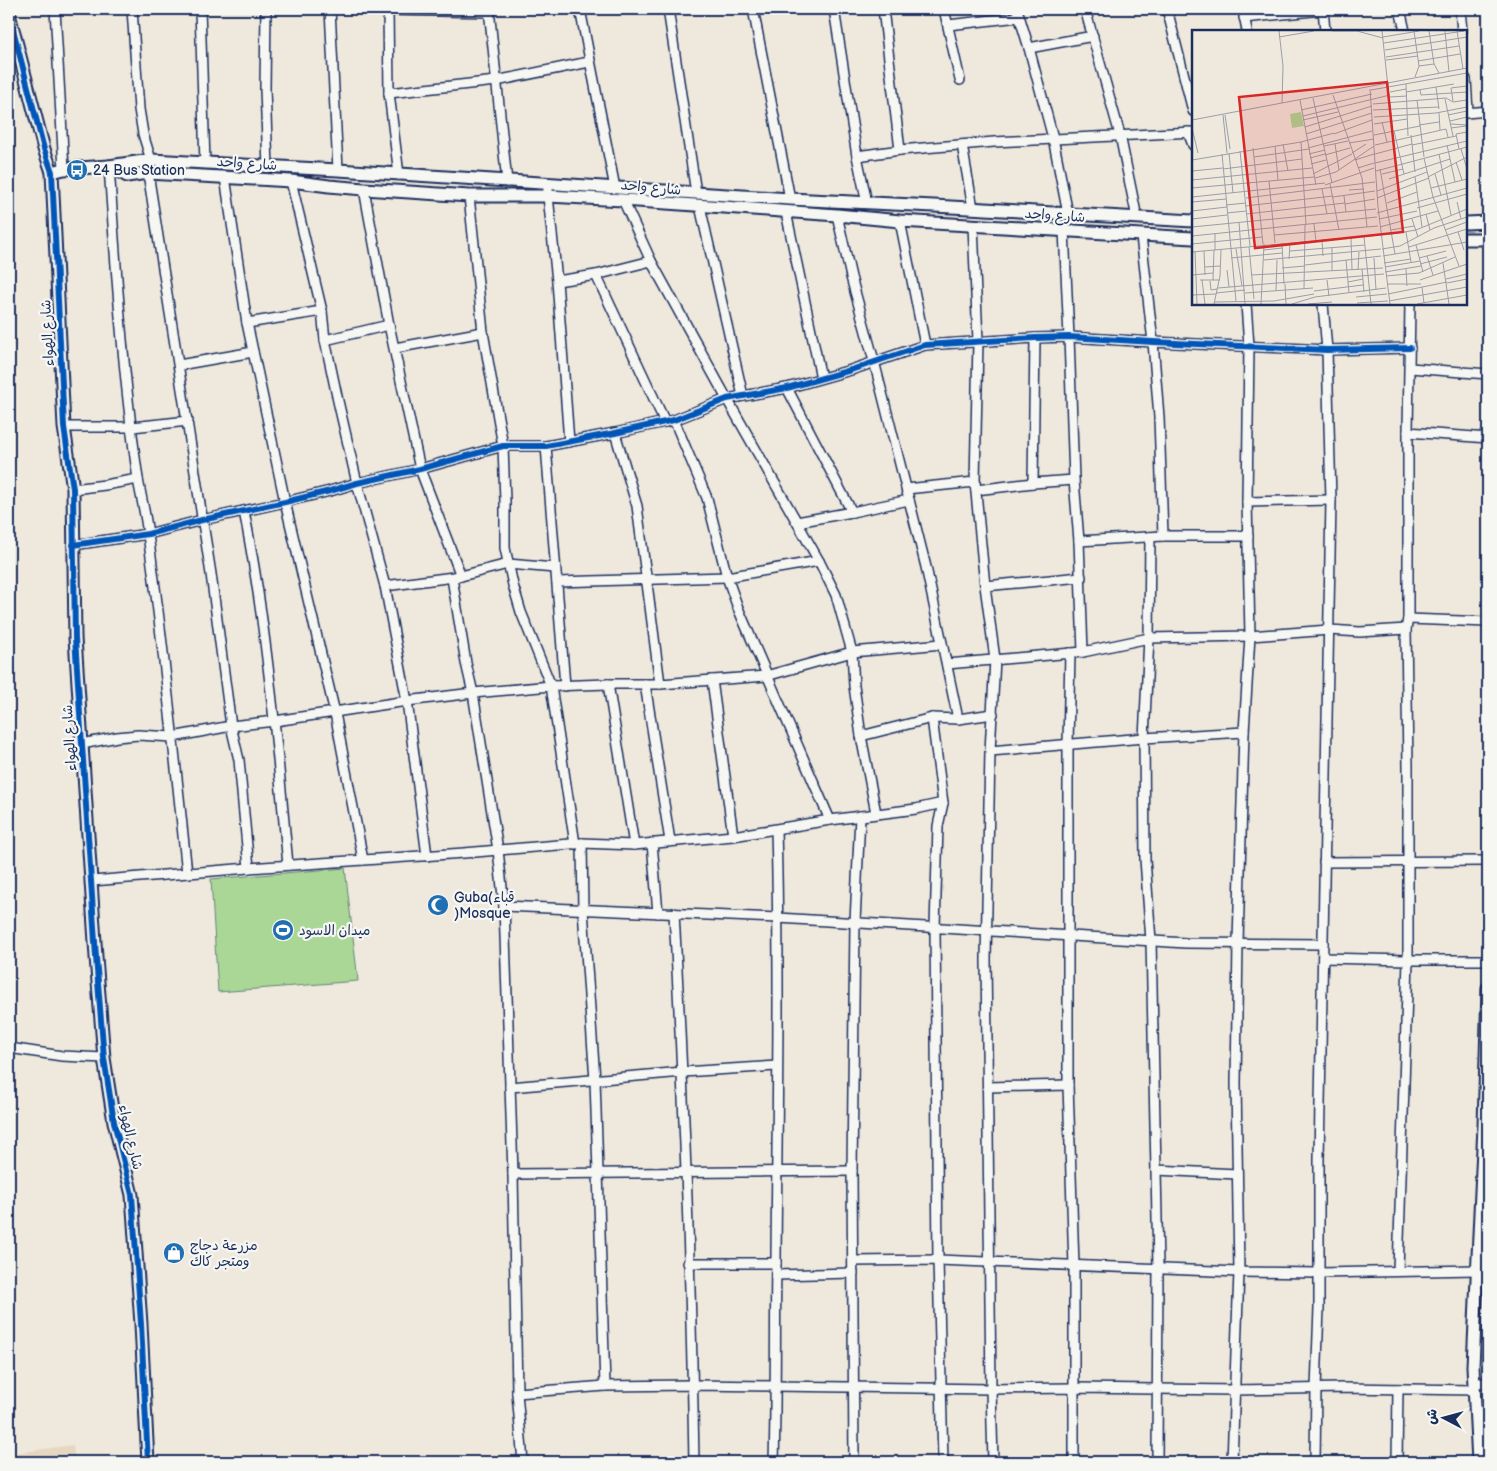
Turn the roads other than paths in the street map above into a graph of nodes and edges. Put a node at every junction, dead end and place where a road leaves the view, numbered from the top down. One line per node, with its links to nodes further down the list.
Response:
1 (55, 9): 46 (street)
2 (132, 9): 42 (street)
3 (200, 9): 43 (street)
4 (266, 9): 45 (street)
5 (330, 9): 47 (street)
6 (580, 9): 29 (street)
7 (668, 9): 57 (street)
8 (754, 9): 59 (street)
9 (834, 9): 41 (street)
10 (883, 9): 40 (street)
11 (944, 9): 22 (street)
12 (1085, 9): 27 (street)
13 (1167, 9): 33 (street)
14 (1323, 9): 20 (street); 24 (street)
15 (1400, 9): 25 (street)
16 (1460, 9): 26 (street)
17 (388, 10): 18 (street); 32 (street)
18 (490, 11): 31 (street)
19 (1018, 13): 22 (street); 28 (street)
20 (1244, 13): 23 (street)
21 (9, 14): 48 (street, شارع الهواء)
22 (948, 25): 30 (street)
23 (1247, 30)
24 (1326, 30)
25 (1405, 30)
26 (1462, 30)
27 (1093, 36): 28 (street); 37 (street)
28 (1029, 48): 38 (street)
29 (589, 62): 31 (street); 54 (street)
30 (960, 80)
31 (496, 81): 32 (street); 53 (street)
32 (389, 93): 50 (street)
33 (1192, 107)
34 (1488, 111): 35 (street)
35 (1467, 112)
36 (1191, 132): 37 (street)
37 (1120, 135): 38 (street); 68 (street)
38 (1053, 138): 39 (street); 66 (street)
39 (962, 144): 40 (street); 64 (street)
40 (900, 150): 41 (street)
41 (857, 156): 61 (street)
42 (151, 160): 43 (street, شارع واحد); 44 (street, شارع واحد); 49 (street)
43 (205, 163): 45 (street, شارع واحد)
44 (109, 166): 46 (street, شارع واحد); 49 (street, شارع واحد); 112 (street)
45 (268, 167): 47 (street, شارع واحد)
46 (64, 169): 48 (street, شارع واحد)
47 (338, 170): 50 (street, شارع واحد)
48 (52, 172): 111 (street, شارع الهواء)
49 (148, 173): 51 (street, شارع واحد); 102 (street)
50 (399, 175): 53 (street, شارع واحد)
51 (225, 177): 52 (street, شارع واحد); 87 (street)
52 (291, 181): 55 (street, شارع واحد); 86 (street)
53 (508, 182): 56 (street, شارع واحد)
54 (615, 188): 56 (street, شارع واحد); 57 (street, شارع واحد)
55 (364, 189): 58 (street, شارع واحد); 88 (street)
56 (548, 190): 58 (street, شارع واحد); 60 (street, شارع واحد); 82 (street)
57 (696, 194): 59 (street, شارع واحد)
58 (469, 196): 89 (street)
59 (790, 199): 61 (street, شارع واحد)
60 (623, 200): 62 (street, شارع واحد); 80 (street)
61 (867, 203): 63 (street, شارع واحد)
62 (700, 206): 65 (street, شارع واحد); 107 (street)
63 (934, 206): 64 (street, شارع واحد); 72 (street)
64 (973, 208): 66 (street, شارع واحد)
65 (786, 212): 67 (street, شارع واحد); 105 (street)
66 (1068, 214): 68 (street, شارع واحد)
67 (838, 215): 69 (street, شارع واحد); 101 (street)
68 (1138, 218): 70 (street, شارع واحد)
69 (900, 221): 72 (street, شارع واحد); 95 (street)
70 (1192, 221)
71 (1488, 222): 73 (street)
72 (931, 223): 74 (street, شارع واحد)
73 (1467, 223)
74 (973, 225): 75 (street, شارع واحد); 93 (street)
75 (1064, 230): 76 (street, شارع واحد); 90 (street)
76 (1141, 236): 77 (street, شارع واحد); 94 (street)
77 (1192, 238)
78 (1467, 239): 79 (street)
79 (1488, 239)
80 (651, 261): 81 (street); 108 (street)
81 (596, 275): 82 (street); 110 (street)
82 (557, 281): 116 (street)
83 (1246, 305): 96 (street)
84 (1323, 305): 99 (street)
85 (1410, 305): 98 (street)
86 (322, 311): 87 (street); 92 (street)
87 (247, 323): 100 (street)
88 (389, 325): 92 (street); 97 (street)
89 (483, 332): 97 (street); 117 (street)
90 (1069, 337): 91 (street); 94 (street); 121 (street)
91 (1035, 338): 93 (street); 123 (street)
92 (325, 340): 122 (street)
93 (978, 342): 95 (street); 124 (street)
94 (1153, 342): 96 (street); 136 (street)
95 (925, 345): 101 (street)
96 (1249, 346): 99 (street); 130 (street)
97 (395, 348): 119 (street)
98 (1410, 348): 99 (street); 103 (street)
99 (1327, 350): 128 (street)
100 (253, 352): 102 (street); 129 (street)
101 (874, 361): 105 (street); 126 (street)
102 (179, 365): 109 (street)
103 (1410, 368): 104 (street); 113 (street)
104 (1488, 374)
105 (821, 378): 106 (street)
106 (787, 388): 107 (street); 132 (street)
107 (743, 396): 108 (street)
108 (727, 399): 110 (street); 134 (street)
109 (188, 421): 112 (street); 133 (street)
110 (670, 421): 114 (street); 145 (street)
111 (64, 427): 112 (street); 125 (street, شارع الهواء)
112 (132, 427): 120 (street)
113 (1408, 432): 115 (street); 151 (street)
114 (615, 434): 116 (street); 147 (street)
115 (1488, 438)
116 (569, 442): 118 (street)
117 (502, 446): 118 (street); 119 (street); 142 (street)
118 (546, 446): 143 (street)
119 (420, 469): 122 (street); 144 (street)
120 (138, 479): 125 (street); 135 (street)
121 (1074, 480): 123 (street); 139 (street)
122 (357, 482): 129 (street); 149 (street)
123 (1033, 483): 124 (street)
124 (975, 486): 126 (street); 150 (street)
125 (73, 489): 140 (street, شارع الهواء)
126 (906, 489): 127 (street)
127 (909, 500): 132 (street); 157 (street)
128 (1331, 500): 130 (street); 154 (street)
129 (285, 502): 131 (street); 172 (street)
130 (1247, 502): 137 (street)
131 (244, 511): 133 (street); 176 (street)
132 (852, 512): 134 (street)
133 (202, 520): 135 (street); 177 (street)
134 (797, 522): 141 (street)
135 (148, 534): 140 (street); 180 (street)
136 (1164, 536): 137 (street); 138 (street)
137 (1248, 536): 155 (street)
138 (1150, 537): 139 (street); 156 (street)
139 (1079, 541): 146 (street)
140 (73, 545): 182 (street, شارع الهواء)
141 (819, 561): 145 (street); 158 (street)
142 (508, 564): 143 (street); 144 (street); 168 (street)
143 (555, 568): 148 (street)
144 (457, 577): 149 (street); 170 (street)
145 (727, 577): 147 (street); 163 (street)
146 (1081, 577): 150 (street); 159 (street)
147 (646, 580): 148 (street); 167 (street)
148 (557, 582): 169 (street)
149 (385, 586): 171 (street)
150 (986, 586): 161 (street)
151 (1408, 619): 152 (street); 153 (street)
152 (1488, 622)
153 (1406, 629): 154 (street); 198 (street)
154 (1329, 630): 155 (street); 200 (street)
155 (1250, 636): 156 (street); 178 (street)
156 (1149, 638): 159 (street); 181 (street)
157 (942, 644): 158 (street); 162 (street)
158 (852, 652): 163 (street); 179 (street)
159 (1083, 652): 160 (street)
160 (1070, 653): 161 (street); 183 (street)
161 (995, 659): 162 (street); 173 (street)
162 (947, 664): 175 (street)
163 (766, 676): 164 (street); 188 (street)
164 (712, 680): 167 (street); 190 (street)
165 (608, 684): 166 (street); 169 (street); 194 (street)
166 (645, 684): 167 (street); 191 (street)
167 (660, 684)
168 (551, 686): 169 (street); 170 (street); 192 (street)
169 (565, 686)
170 (473, 693): 171 (street); 195 (street)
171 (407, 701): 172 (street); 196 (street)
172 (335, 713): 176 (street); 197 (street)
173 (993, 714): 175 (street); 184 (street)
174 (932, 718): 175 (street); 179 (street); 185 (street)
175 (958, 719)
176 (274, 721): 177 (street); 201 (street)
177 (231, 726): 180 (street); 202 (street)
178 (1244, 732): 181 (street); 215 (street)
179 (862, 736): 186 (street)
180 (173, 737): 182 (street); 203 (street)
181 (1144, 738): 183 (street); 214 (street)
182 (82, 744): 204 (street, شارع الهواء)
183 (1068, 744): 184 (street); 213 (street)
184 (990, 751): 212 (street)
185 (943, 803): 186 (street); 211 (street)
186 (876, 813): 187 (street)
187 (860, 816): 188 (street); 210 (street)
188 (830, 820): 189 (street)
189 (776, 830): 190 (street); 209 (street)
190 (733, 836): 191 (street)
191 (670, 841): 193 (street)
192 (579, 843): 194 (street); 195 (street); 206 (street)
193 (652, 843): 194 (street); 207 (street)
194 (634, 845)
195 (498, 850): 196 (street); 205 (street)
196 (427, 856): 197 (street)
197 (363, 860): 201 (street)
198 (1408, 860): 199 (street); 200 (street); 218 (street)
199 (1488, 861)
200 (1324, 862): 216 (street)
201 (288, 865): 202 (street)
202 (248, 868): 203 (street)
203 (187, 873): 204 (street)
204 (92, 881): 222 (street, شارع الهواء)
205 (504, 906): 206 (street); 227 (street)
206 (583, 910): 207 (street); 225 (street)
207 (658, 912): 208 (street)
208 (674, 913): 209 (street); 224 (street)
209 (778, 918): 210 (street); 223 (street)
210 (855, 922): 211 (street); 231 (street)
211 (935, 927): 212 (street); 238 (street)
212 (986, 930): 213 (street); 228 (street)
213 (1068, 936): 214 (street); 226 (street)
214 (1151, 941): 215 (street); 230 (street)
215 (1238, 942): 216 (street); 236 (street)
216 (1323, 944): 217 (street)
217 (1323, 958): 218 (street); 248 (street)
218 (1408, 960): 219 (street); 246 (street)
219 (1488, 960)
220 (1488, 988): 229 (street)
221 (9, 1048): 222 (street)
222 (104, 1058): 266 (street, شارع الهواء)
223 (777, 1066): 224 (street); 234 (street)
224 (683, 1072): 225 (street); 233 (street)
225 (595, 1080): 227 (street); 232 (street)
226 (1068, 1085): 228 (street); 243 (street)
227 (510, 1087): 235 (street)
228 (988, 1088): 240 (street)
229 (1486, 1126): 237 (street)
230 (1156, 1170): 236 (street); 244 (street)
231 (852, 1171): 234 (street); 239 (street)
232 (598, 1172): 233 (street); 235 (street); 253 (street)
233 (686, 1172): 234 (street); 241 (street)
234 (778, 1172): 242 (street)
235 (513, 1174): 264 (street)
236 (1237, 1174): 247 (street)
237 (1484, 1201): 245 (street)
238 (938, 1260): 239 (street); 240 (street); 259 (street)
239 (853, 1261): 249 (street)
240 (990, 1262): 243 (street); 261 (street)
241 (688, 1263): 242 (street); 252 (street)
242 (776, 1263): 250 (street)
243 (1074, 1266): 244 (street); 257 (street)
244 (1158, 1268): 247 (street); 262 (street)
245 (1477, 1270): 246 (street); 256 (street)
246 (1398, 1271): 248 (street)
247 (1239, 1272): 248 (street); 263 (street)
248 (1319, 1272): 258 (street)
249 (854, 1273): 250 (street); 255 (street)
250 (776, 1276): 254 (street)
251 (1488, 1383): 256 (street)
252 (693, 1385): 253 (street); 254 (street); 268 (street)
253 (605, 1386): 264 (street)
254 (776, 1387): 255 (street); 269 (street)
255 (854, 1387): 259 (street); 270 (street)
256 (1474, 1387): 260 (street); 265 (street)
257 (1075, 1388): 261 (street); 262 (street); 273 (street)
258 (1316, 1388): 260 (street); 263 (street); 276 (street)
259 (941, 1389): 261 (street); 271 (street)
260 (1398, 1389): 277 (street)
261 (991, 1390): 272 (street)
262 (1157, 1390): 263 (street); 274 (street)
263 (1236, 1390): 275 (street)
264 (517, 1393): 267 (street)
265 (1481, 1458)
266 (148, 1462)
267 (523, 1462)
268 (694, 1462)
269 (774, 1462)
270 (854, 1462)
271 (943, 1462)
272 (993, 1462)
273 (1074, 1462)
274 (1157, 1462)
275 (1232, 1462)
276 (1315, 1462)
277 (1397, 1462)

